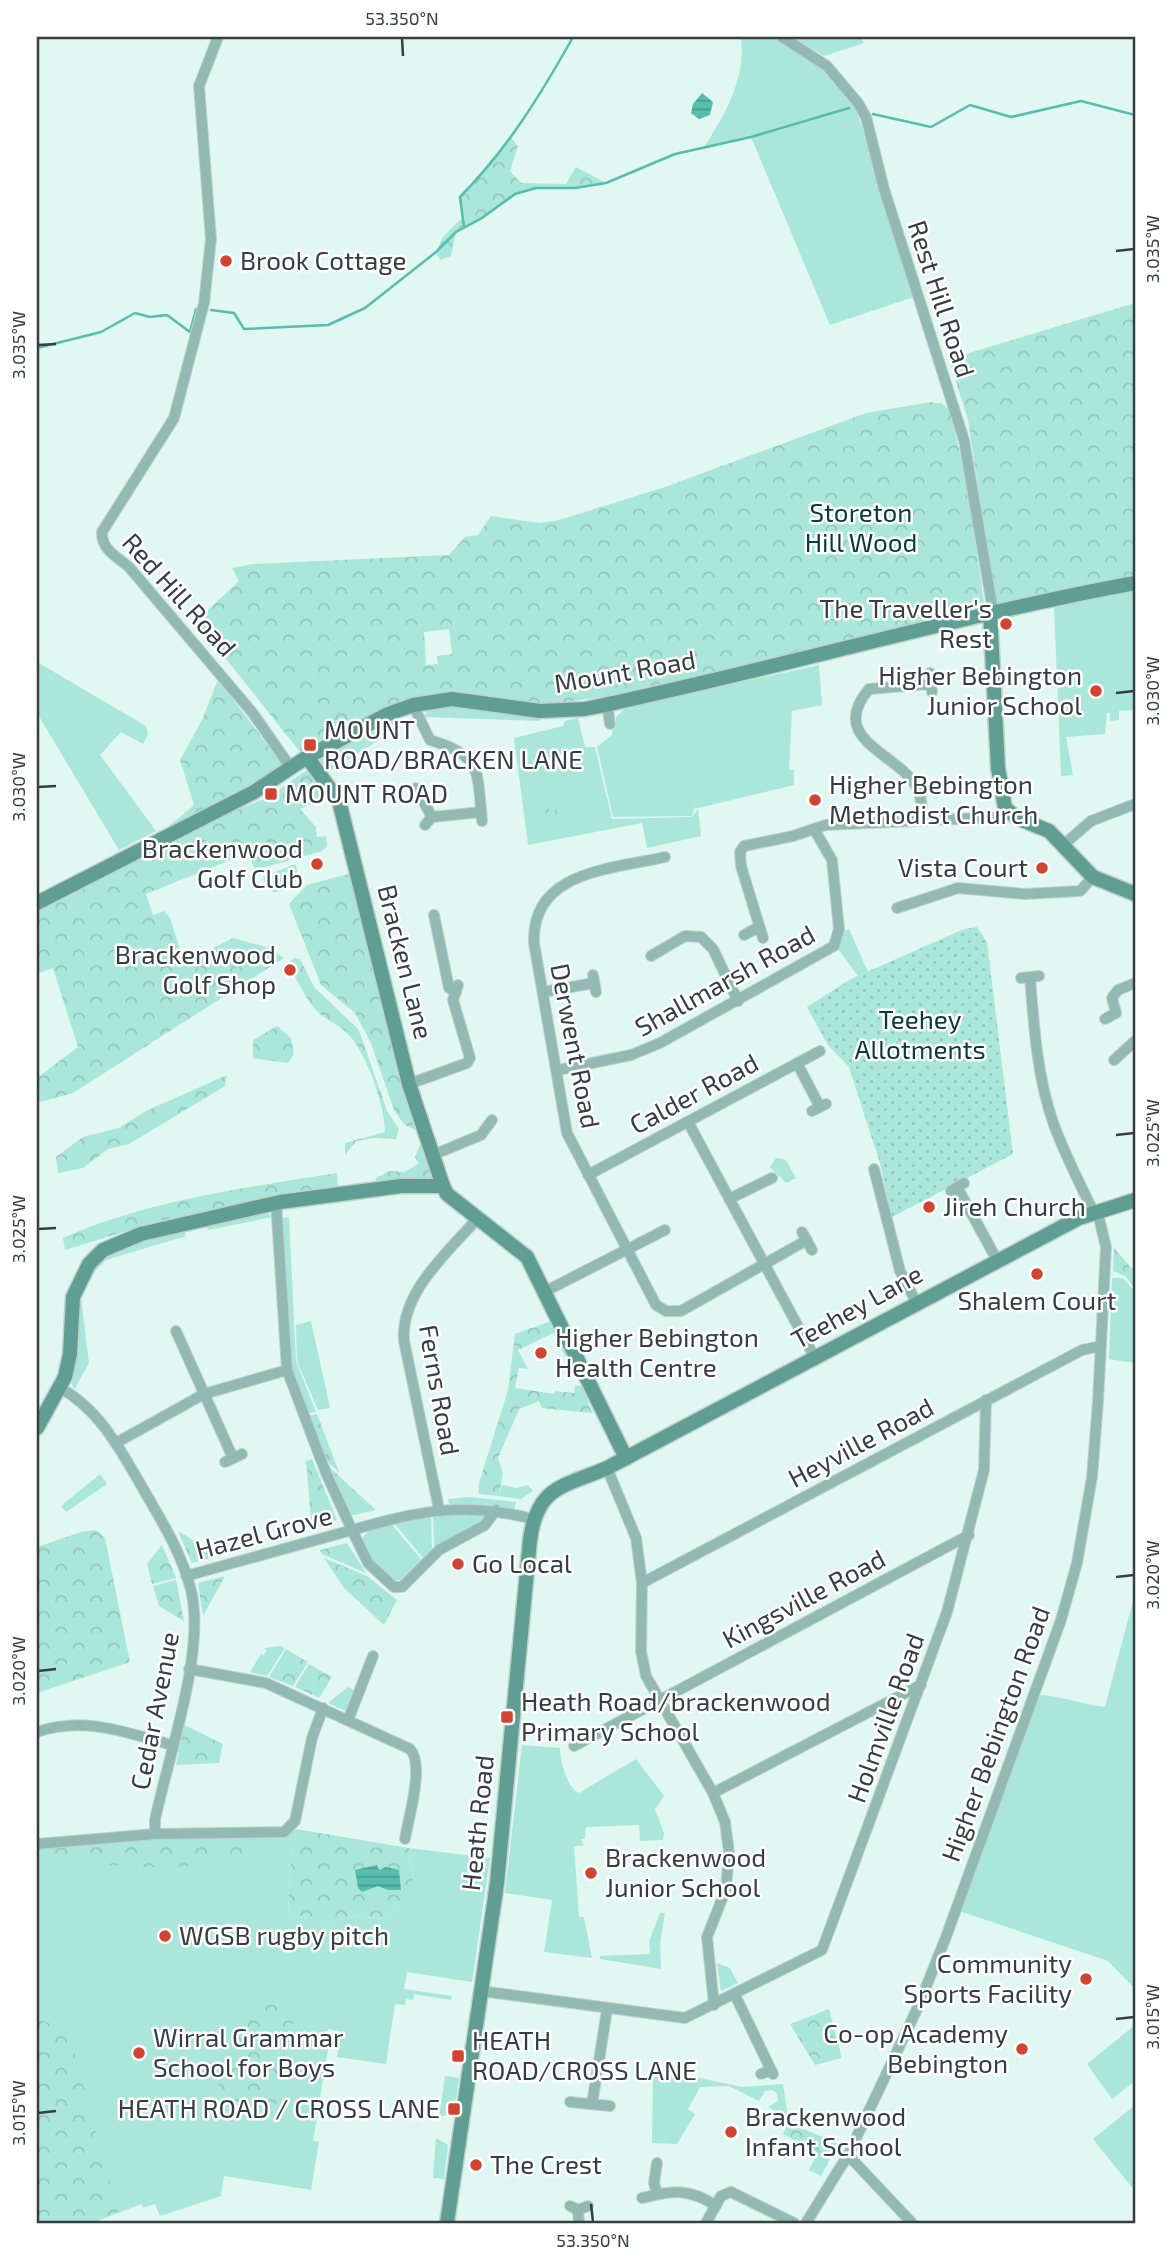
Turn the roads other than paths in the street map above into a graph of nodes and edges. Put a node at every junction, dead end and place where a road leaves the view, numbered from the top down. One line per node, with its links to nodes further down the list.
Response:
1 (218, 37): 10 (street, Red Hill Road)
2 (782, 37): 4 (street, Rest Hill Road)
3 (1135, 583): 4 (street, Mount Road)
4 (991, 615): 6 (street, Mount Road); 13 (street)
5 (930, 673): 14 (street)
6 (607, 704): 7 (street, Mount Road); 8 (street)
7 (413, 705): 9 (street, Mount Road); 11 (street)
8 (610, 724)
9 (307, 757): 10 (street, Mount Road); 38 (street, Bracken Lane)
10 (291, 768): 20 (street, Mount Road)
11 (421, 790)
12 (1135, 803): 17 (street)
13 (1009, 813): 14 (street); 17 (street)
14 (922, 820): 15 (street)
15 (814, 829): 24 (street); 31 (street, Shallmarsh Road)
16 (653, 846): 30 (street, Derwent Road)
17 (1062, 846): 18 (street)
18 (1093, 877): 19 (street); 21 (street)
19 (1135, 894)
20 (37, 903)
21 (897, 908)
22 (434, 915): 38 (street)
23 (663, 933): 25 (street)
24 (744, 935)
25 (669, 945): 26 (street); 31 (street)
26 (651, 956)
27 (1030, 977): 51 (street, Higher Bebington Road)
28 (594, 983): 30 (street)
29 (1135, 983): 32 (street)
30 (544, 992): 37 (street, Derwent Road)
31 (738, 1001): 37 (street, Shallmarsh Road)
32 (1105, 1019)
33 (1135, 1041): 35 (street)
34 (820, 1051): 36 (street, Calder Road)
35 (1114, 1060)
36 (797, 1063): 39 (street); 41 (street, Calder Road)
37 (558, 1070): 44 (street, Derwent Road)
38 (410, 1084): 42 (street, Bracken Lane)
39 (819, 1107)
40 (492, 1120): 42 (street)
41 (688, 1122): 44 (street, Calder Road); 48 (street)
42 (433, 1155): 46 (street, Bracken Lane)
43 (874, 1169): 59 (street)
44 (588, 1175): 55 (street, Derwent Road)
45 (771, 1176): 48 (street)
46 (443, 1186): 50 (street); 52 (street)
47 (957, 1187): 56 (street)
48 (729, 1199): 57 (street)
49 (1135, 1200): 51 (street, Teehey Lane)
50 (276, 1202): 63 (street); 64 (street)
51 (1096, 1213): 56 (street, Teehey Lane); 61 (street, Higher Bebington Road)
52 (477, 1219): 58 (street); 72 (street, Ferns Road)
53 (665, 1230): 55 (street)
54 (807, 1241): 57 (street)
55 (626, 1250): 57 (street, Derwent Road); 58 (street)
56 (997, 1261): 59 (street, Teehey Lane)
57 (765, 1264): 62 (street)
58 (544, 1292): 70 (street)
59 (916, 1303): 62 (street, Teehey Lane)
60 (176, 1331): 65 (street)
61 (1101, 1346): 66 (street, Heyville Road); 100 (street, Higher Bebington Road)
62 (815, 1358): 70 (street, Teehey Lane)
63 (287, 1370): 65 (street); 75 (street)
64 (60, 1388): 67 (street); 68 (street, Cedar Avenue)
65 (204, 1394): 68 (street); 69 (street)
66 (986, 1400): 76 (street, Holmville Road); 78 (street, Heyville Road)
67 (37, 1428)
68 (116, 1443): 77 (street, Cedar Avenue)
69 (234, 1458)
70 (626, 1458): 71 (street, Teehey Lane)
71 (607, 1468): 74 (street); 78 (street)
72 (439, 1509): 73 (street, Hazel Grove); 75 (street, Hazel Grove)
73 (496, 1510): 74 (street, Hazel Grove); 75 (street)
74 (533, 1519): 92 (street, Heath Road)
75 (352, 1531): 77 (street, Hazel Grove)
76 (969, 1535): 81 (street, Holmville Road); 82 (street, Kingsville Road)
77 (186, 1576): 80 (street, Cedar Avenue)
78 (642, 1583): 82 (street)
79 (373, 1656): 84 (street)
80 (189, 1669): 83 (street); 86 (street, Cedar Avenue)
81 (921, 1685): 88 (street); 93 (street, Holmville Road)
82 (658, 1699): 87 (street, Kingsville Road); 88 (street)
83 (323, 1708): 84 (street); 89 (street)
84 (348, 1720): 90 (street)
85 (37, 1732): 86 (street)
86 (172, 1745): 89 (street, Cedar Avenue)
87 (574, 1746)
88 (713, 1793): 94 (street)
89 (155, 1834): 91 (street)
90 (405, 1840)
91 (37, 1844)
92 (481, 1991): 95 (street, Holmville Road); 106 (street, Heath Road)
93 (735, 1995): 94 (street, Holmville Road); 96 (street)
94 (714, 2005): 95 (street, Holmville Road)
95 (607, 2010): 98 (street)
96 (768, 2072)
97 (570, 2102): 98 (street)
98 (592, 2104): 99 (street)
99 (610, 2106)
100 (848, 2155): 110 (street, Higher Bebington Road); 111 (street)
101 (653, 2168): 102 (street)
102 (657, 2194): 103 (street); 104 (street)
103 (642, 2197)
104 (716, 2206): 108 (street); 109 (street)
105 (578, 2207): 107 (street)
106 (447, 2223)
107 (579, 2223)
108 (706, 2223)
109 (794, 2223)
110 (807, 2223)
111 (912, 2223)

